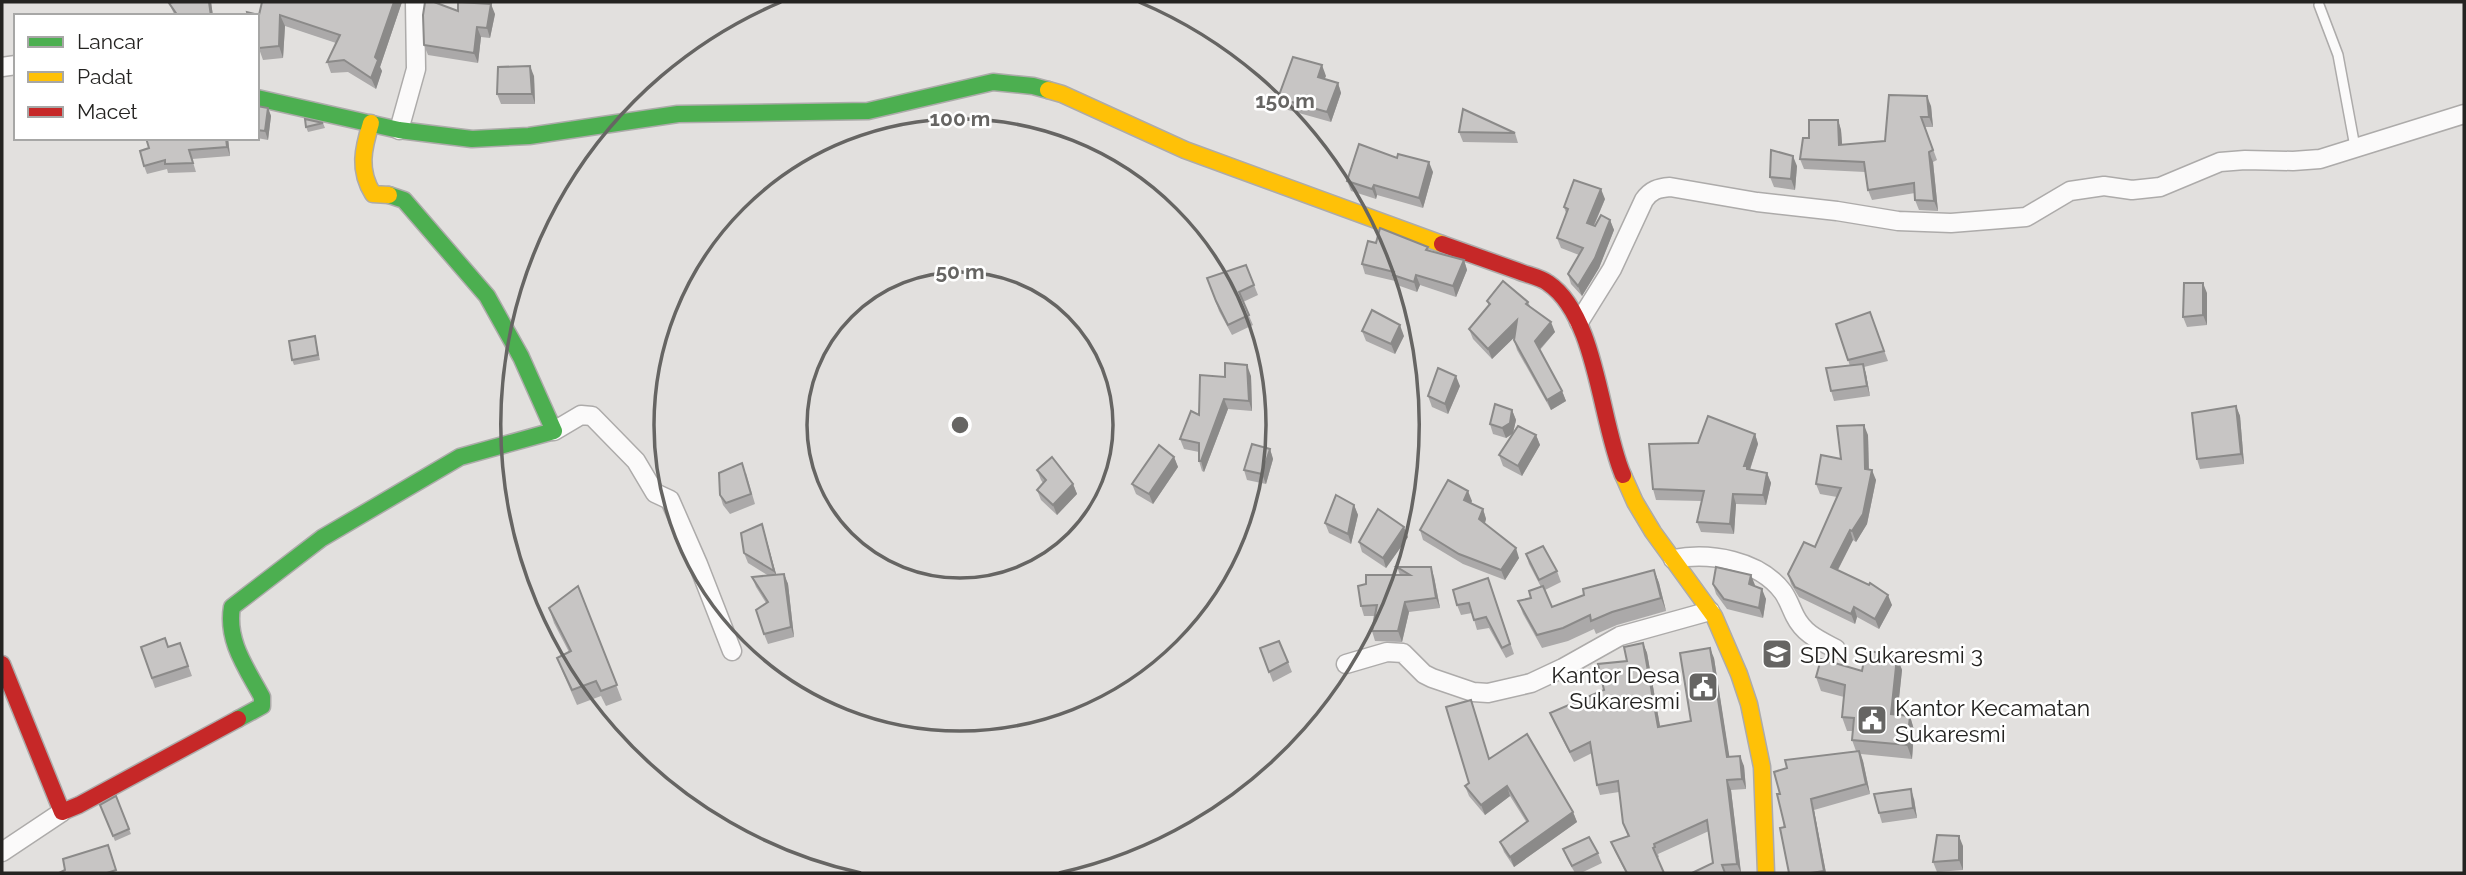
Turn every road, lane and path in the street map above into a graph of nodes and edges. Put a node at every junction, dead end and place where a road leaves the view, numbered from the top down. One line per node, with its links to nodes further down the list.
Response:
1 (415, 2): 6 (street)
2 (2319, 5): 7 (lane)
3 (259, 98): 5 (street)
4 (2464, 114): 7 (street)
5 (371, 124): 6 (street); 9 (street)
6 (399, 130): 8 (street)
7 (2355, 147): 8 (street)
8 (1579, 322): 10 (street)
9 (554, 431): 13 (street); 16 (street)
10 (1673, 559): 11 (street); 12 (street)
11 (1710, 611): 15 (street); 18 (street)
12 (1836, 649)
13 (732, 651)
14 (2, 664): 16 (street)
15 (1346, 664)
16 (62, 812): 17 (street)
17 (2, 852)
18 (1766, 873)

